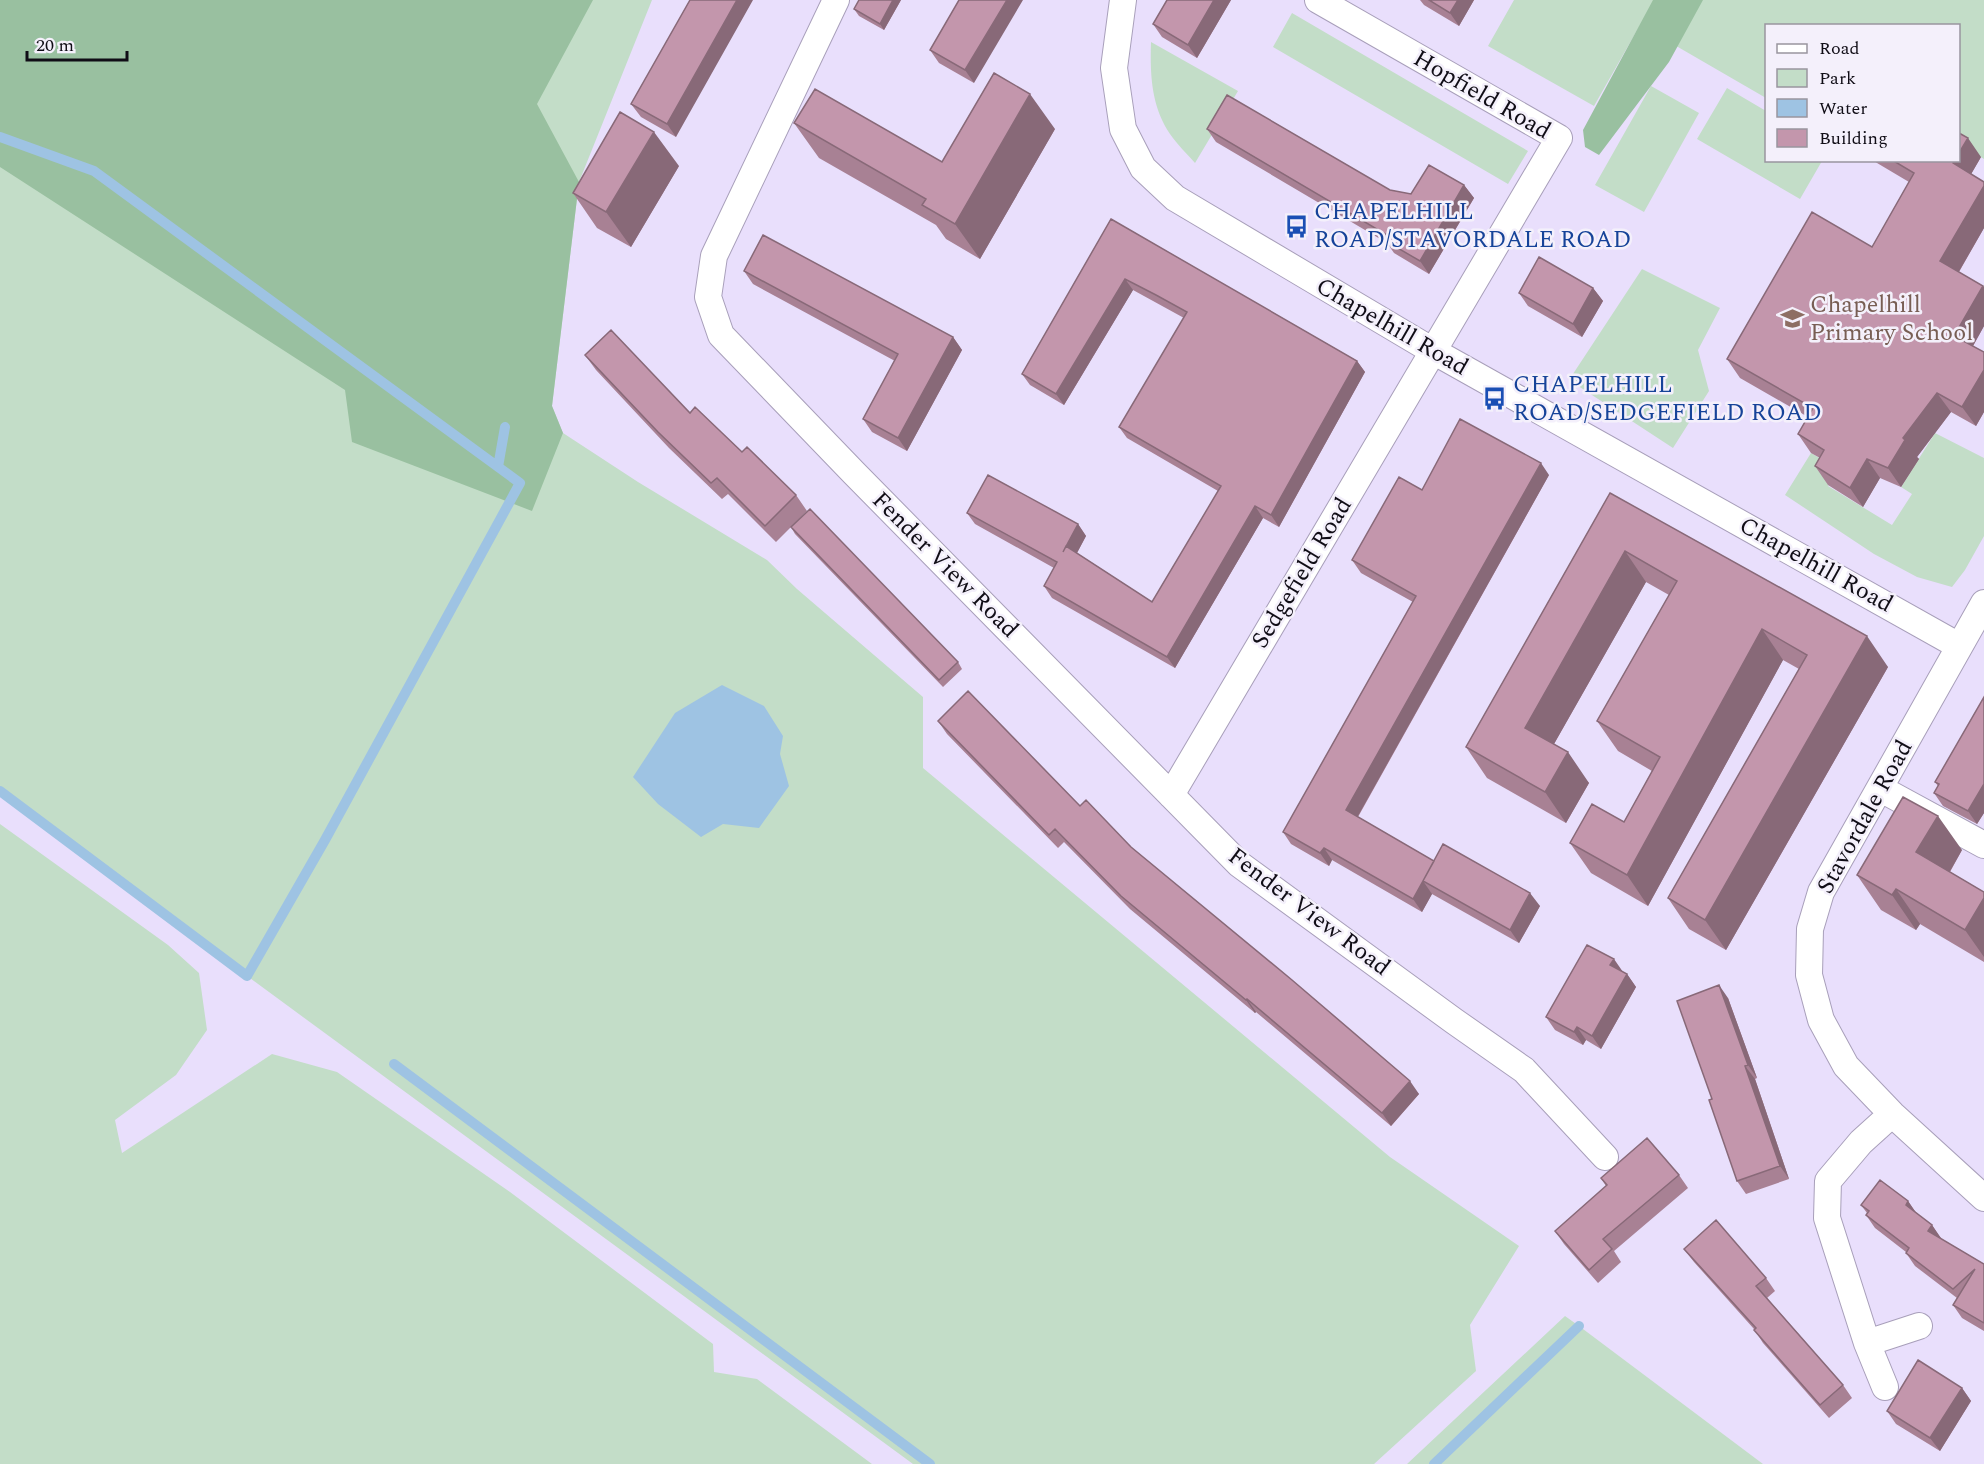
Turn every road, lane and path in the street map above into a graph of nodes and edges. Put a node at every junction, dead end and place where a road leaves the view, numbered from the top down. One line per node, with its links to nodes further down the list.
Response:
1 (836, 0): 8 (street, Fender View Road)
2 (1123, 0): 4 (street, Chapelhill Road)
3 (1318, 0): 4 (street, Hopfield Road)
4 (1433, 351): 6 (street, Chapelhill Road); 8 (street, Sedgefield Road)
5 (1984, 603): 6 (street, Stavordale Road)
6 (1959, 646): 7 (street, Stavordale Road)
7 (1881, 789): 9 (street); 10 (street, Stavordale Road)
8 (1171, 795): 11 (street, Fender View Road)
9 (1984, 845)
10 (1892, 1114): 12 (street, Stavordale Road); 14 (street)
11 (1605, 1157)
12 (1984, 1198)
13 (1919, 1326): 14 (street)
14 (1867, 1343): 15 (street)
15 (1885, 1387)

